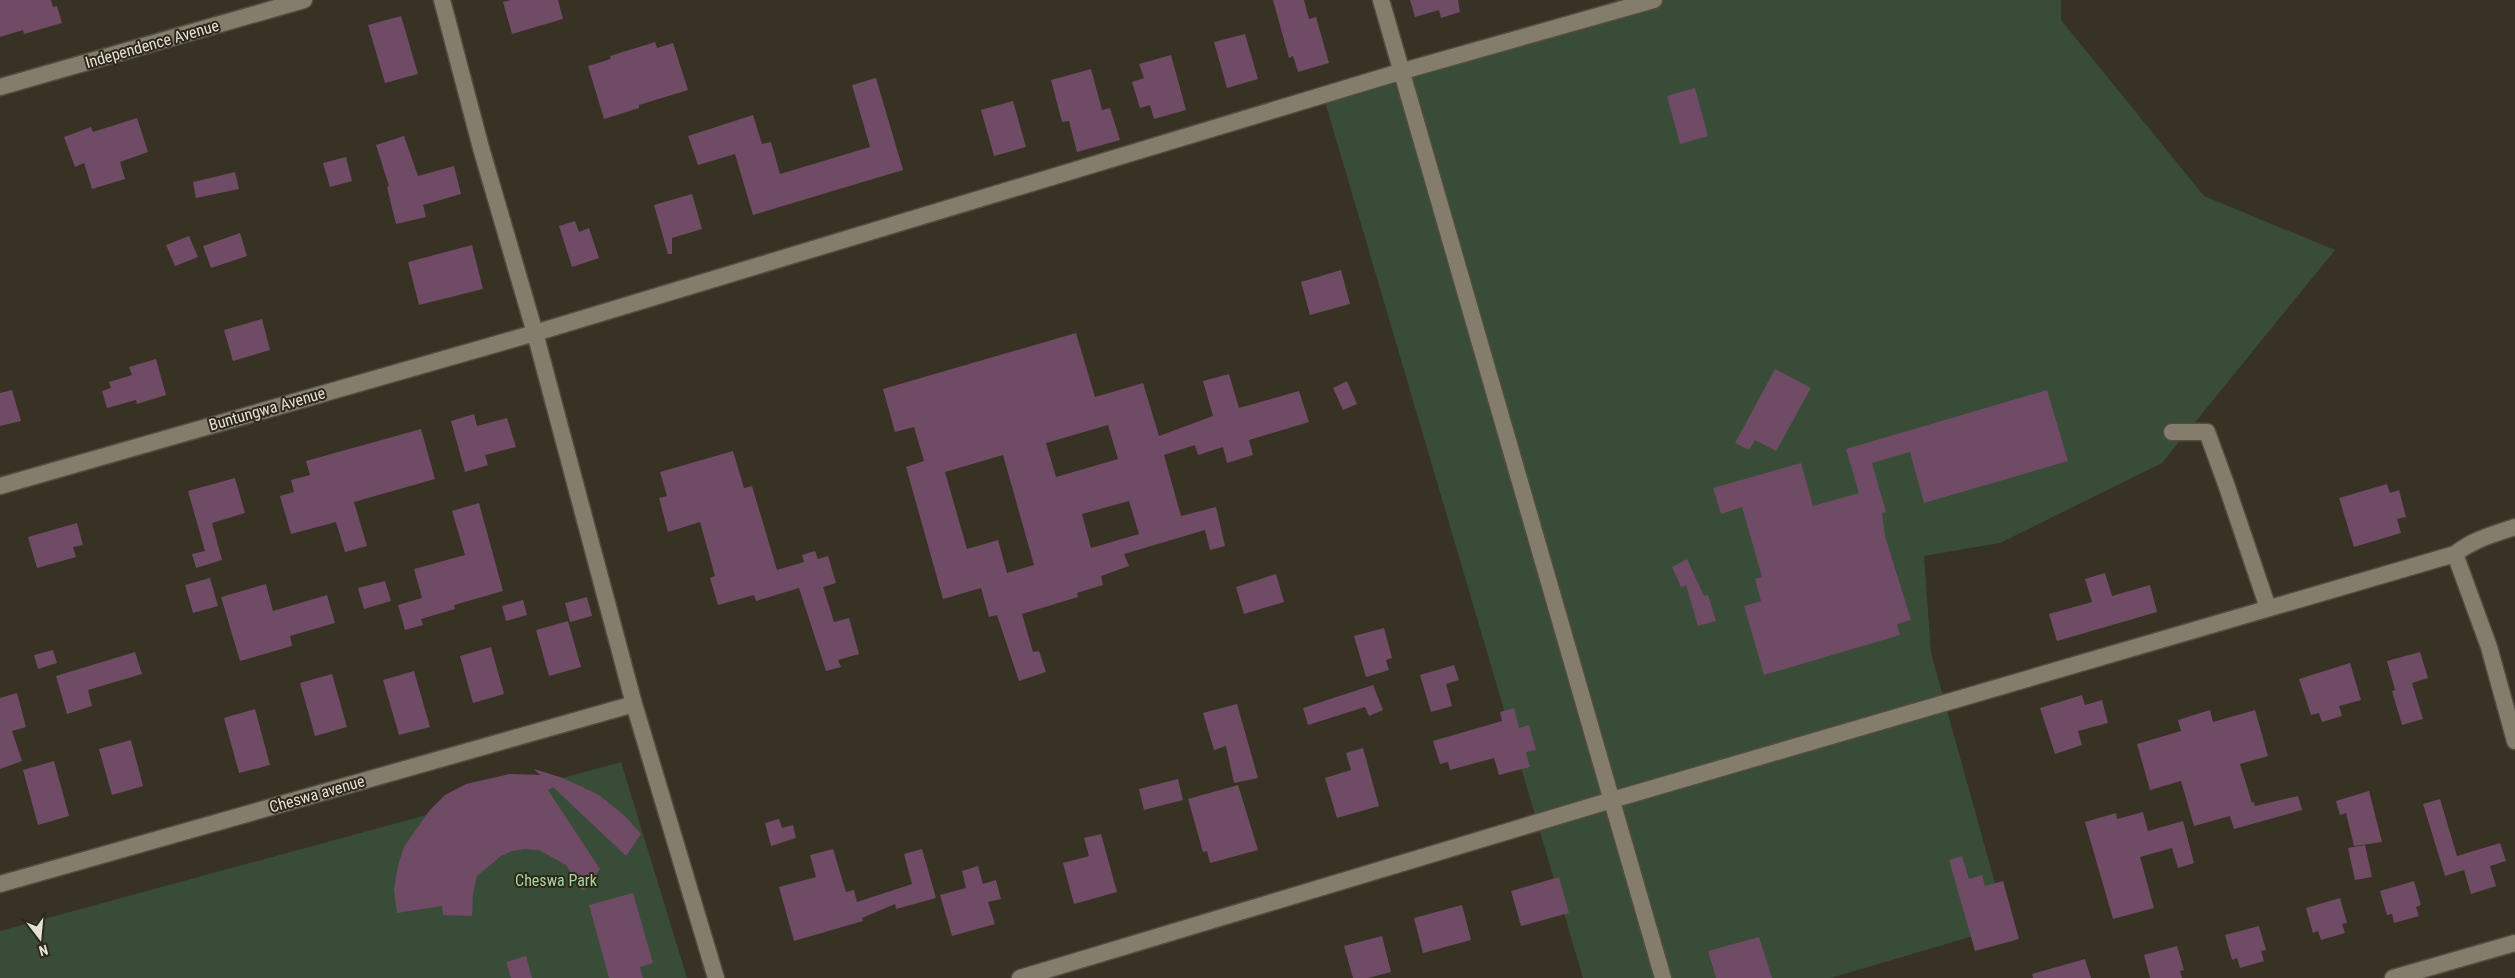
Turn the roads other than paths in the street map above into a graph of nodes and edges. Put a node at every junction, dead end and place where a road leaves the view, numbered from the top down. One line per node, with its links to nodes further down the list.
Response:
1 (304, 0): 6 (street, Independence Avenue)
2 (442, 0): 7 (street)
3 (1381, 0): 5 (street)
4 (1654, 0): 5 (street, Buntungwa Avenue)
5 (1403, 71): 7 (street, Buntungwa Avenue); 15 (street)
6 (0, 87)
7 (535, 332): 9 (street, Buntungwa Avenue); 13 (street)
8 (2172, 432): 12 (street)
9 (0, 486)
10 (2515, 527): 11 (street)
11 (2455, 554): 12 (street); 14 (street)
12 (2268, 608): 15 (street)
13 (634, 704): 16 (street, Cheswa avenue); 18 (street)
14 (2515, 742)
15 (1612, 800): 19 (street); 20 (street)
16 (0, 884)
17 (2515, 943): 21 (street)
18 (716, 978)
19 (1020, 978)
20 (1663, 978)
21 (2393, 978)

